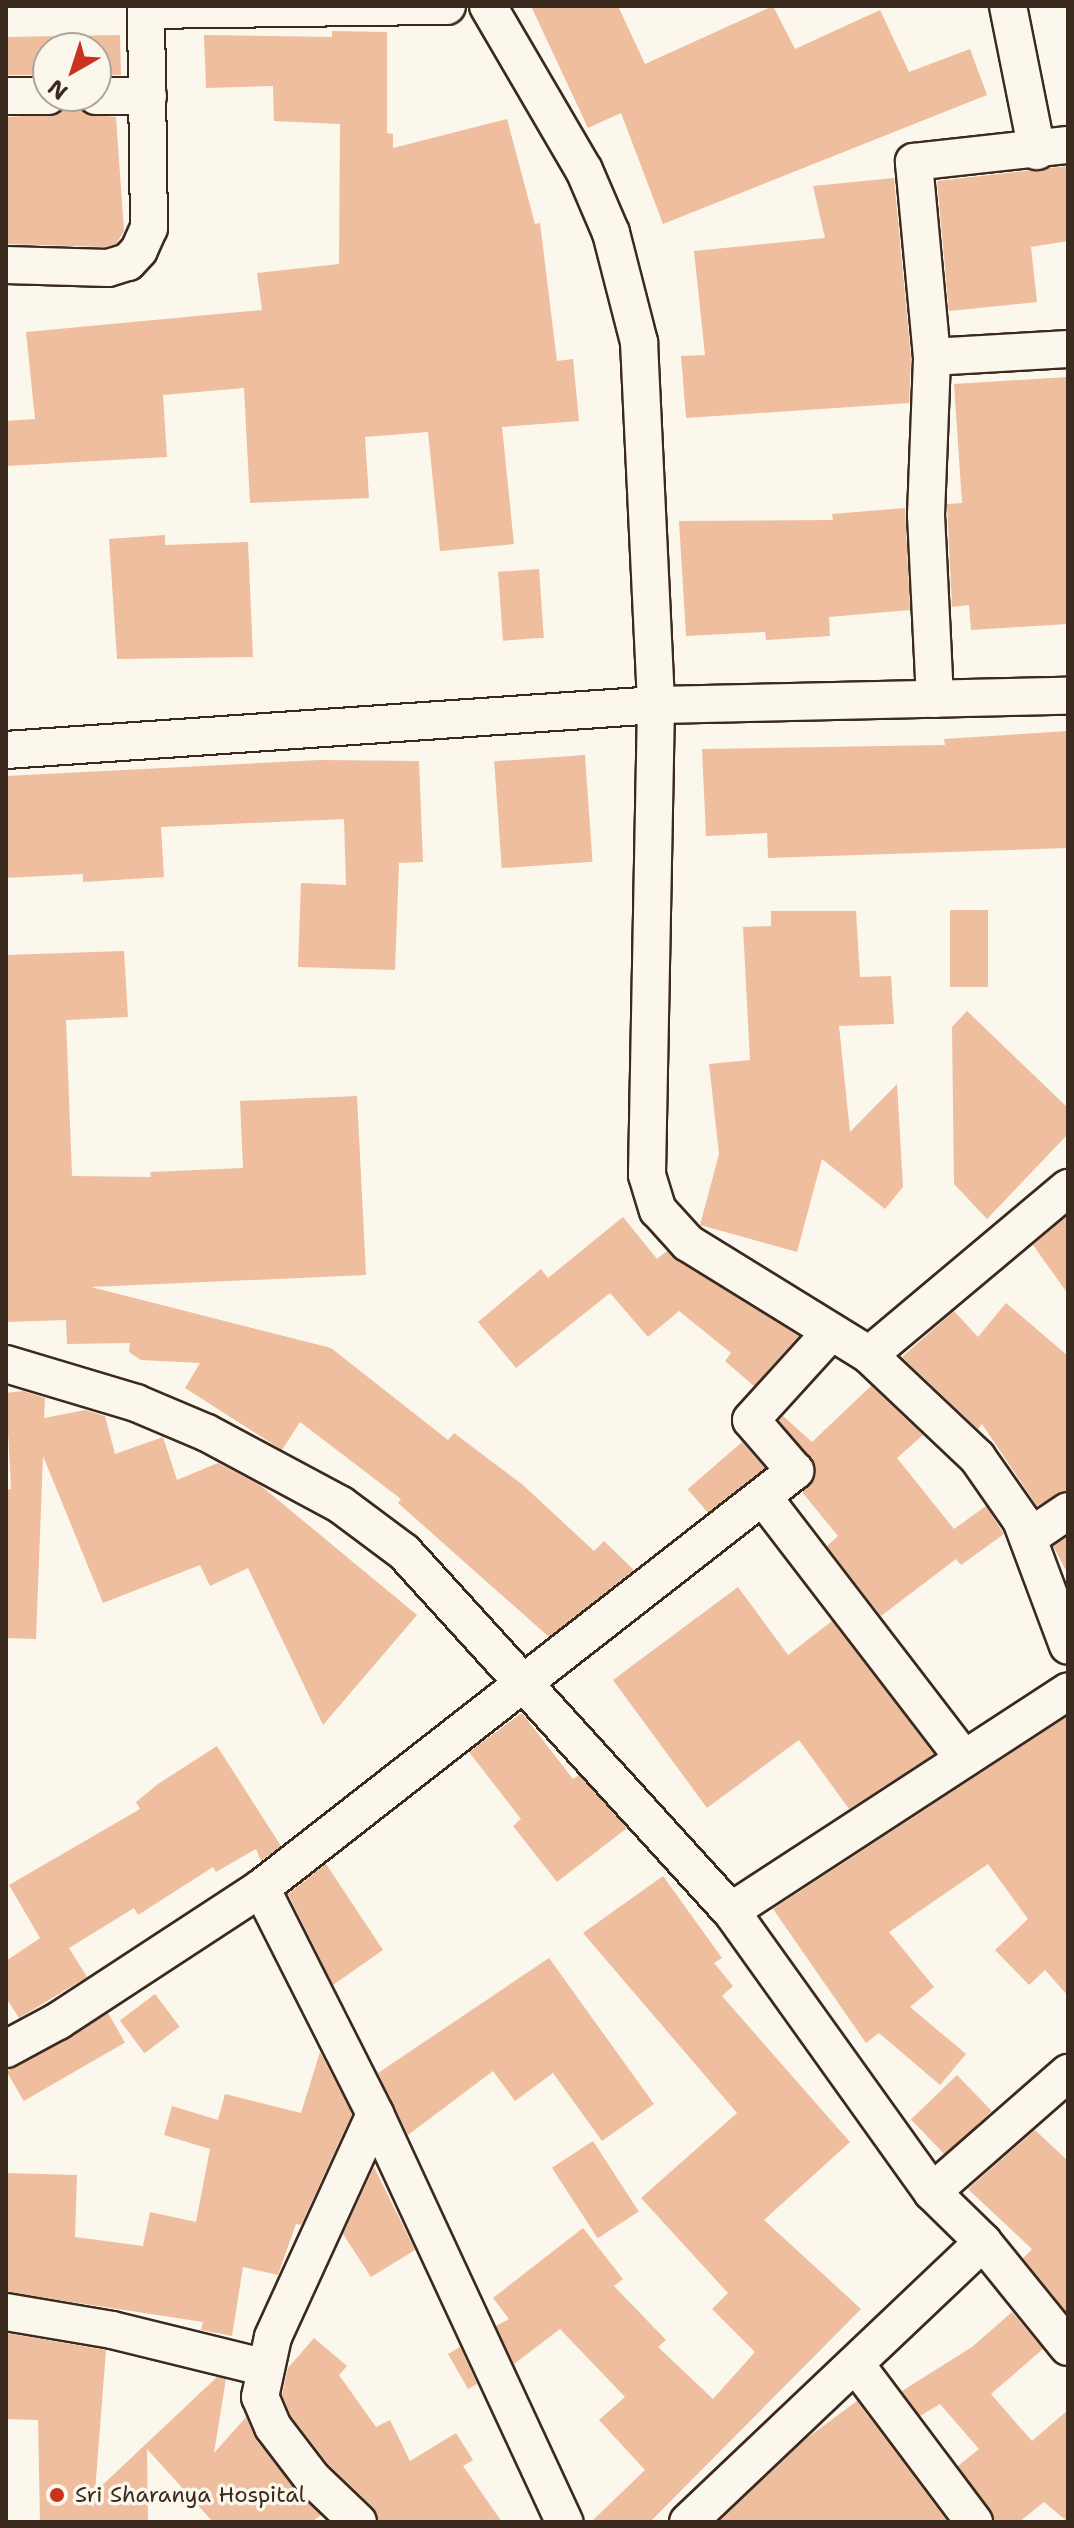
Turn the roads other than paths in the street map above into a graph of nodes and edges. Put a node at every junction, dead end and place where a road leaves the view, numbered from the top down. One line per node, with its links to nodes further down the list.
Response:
1 (447, 6): 4 (street)
2 (488, 6): 15 (street)
3 (1008, 6): 9 (street)
4 (146, 8): 8 (street)
5 (6, 96): 6 (street)
6 (32, 96)
7 (112, 96): 8 (street)
8 (148, 96): 10 (street)
9 (1052, 148): 12 (street)
10 (6, 265)
11 (1068, 349): 12 (street)
12 (932, 357): 14 (street)
13 (1068, 696): 14 (street)
14 (935, 699): 15 (street)
15 (656, 705): 16 (street); 18 (street)
16 (6, 750)
17 (1068, 1188): 19 (street)
18 (831, 1332): 19 (street); 21 (street)
19 (869, 1355): 23 (street)
20 (6, 1364): 25 (street)
21 (763, 1497): 25 (street); 27 (street)
22 (1068, 1511): 23 (street)
23 (1028, 1538): 24 (street)
24 (1068, 1646)
25 (528, 1684): 28 (street); 29 (street)
26 (1068, 1691): 27 (street)
27 (964, 1759): 29 (street)
28 (261, 1888): 30 (street); 32 (street)
29 (731, 1911): 33 (street)
30 (6, 2049)
31 (1068, 2073): 33 (street)
32 (375, 2114): 38 (street); 40 (street)
33 (932, 2192): 34 (street)
34 (983, 2242): 36 (street); 37 (street)
35 (6, 2312): 38 (street)
36 (1068, 2347)
37 (857, 2366): 41 (street); 42 (street)
38 (263, 2367): 39 (street)
39 (358, 2522)
40 (564, 2522)
41 (688, 2522)
42 (974, 2522)

